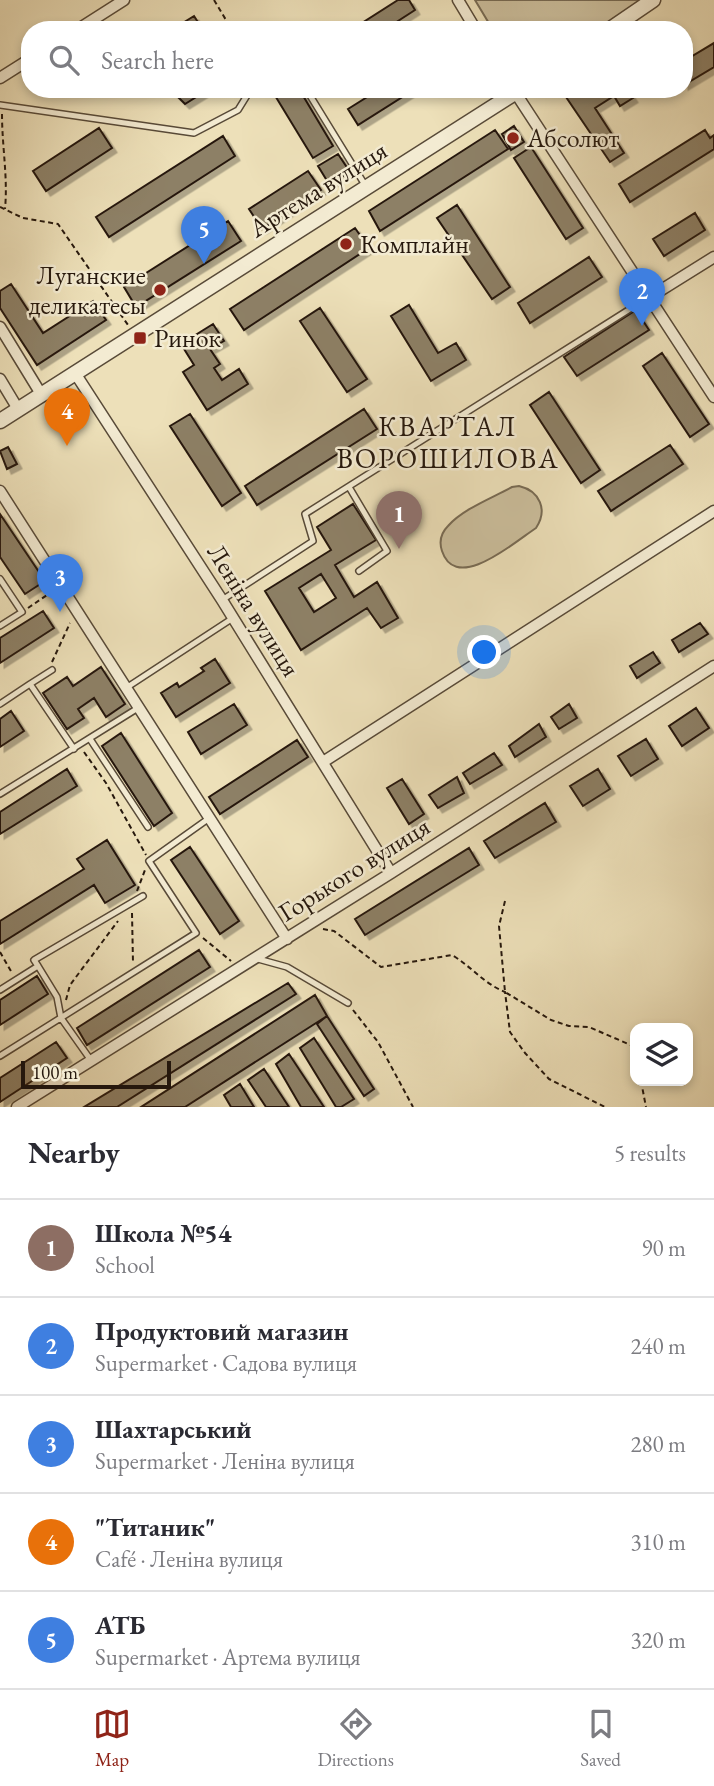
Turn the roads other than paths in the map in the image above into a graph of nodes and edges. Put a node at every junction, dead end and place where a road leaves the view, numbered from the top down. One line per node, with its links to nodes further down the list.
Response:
1 (124, 0): 4 (street)
2 (458, 0): 5 (street)
3 (653, 0): 6 (street)
4 (91, 21)
5 (471, 21)
6 (622, 21)
7 (21, 65): 8 (street)
8 (0, 78)
9 (245, 98): 13 (lane)
10 (312, 98): 14 (lane)
11 (505, 98): 14 (street, Артема вулиця)
12 (521, 98): 16 (street)
13 (1, 106)
14 (367, 187): 18 (street, Артема вулиця)
15 (714, 257): 16 (street)
16 (650, 297): 21 (street); 24 (lane)
17 (0, 327): 20 (street)
18 (75, 373): 20 (street, Артема вулиця); 29 (street, Леніна вулиця)
19 (0, 379): 22 (street)
20 (41, 394): 22 (street, Артема вулиця)
21 (714, 397)
22 (18, 409): 23 (street, Артема вулиця)
23 (0, 421)
24 (349, 487): 27 (lane); 29 (lane)
25 (0, 491): 35 (street)
26 (714, 512): 40 (street)
27 (359, 571)
28 (0, 579): 31 (lane)
29 (222, 600): 30 (street, Леніна вулиця)
30 (233, 618): 35 (lane); 40 (street, Леніна вулиця)
31 (0, 626)
32 (714, 666): 44 (street, Горького вулиця)
33 (52, 670): 34 (lane)
34 (30, 684): 36 (lane); 39 (lane)
35 (126, 688): 37 (street)
36 (0, 704)
37 (138, 708): 38 (lane); 42 (street)
38 (90, 739): 39 (lane); 43 (lane)
39 (77, 747): 41 (lane)
40 (323, 762): 44 (street, Леніна вулиця)
41 (0, 794)
42 (208, 819): 46 (street); 51 (lane)
43 (148, 827)
44 (391, 873): 46 (street, Горького вулиця)
45 (143, 896): 48 (lane)
46 (287, 939): 47 (street, Горького вулиця)
47 (255, 958): 50 (lane); 53 (street, Горького вулиця)
48 (38, 966): 49 (lane); 51 (lane)
49 (0, 990)
50 (348, 1003)
51 (61, 1018): 52 (lane); 53 (lane)
52 (0, 1056)
53 (90, 1059): 54 (street, Горького вулиця)
54 (17, 1107)

